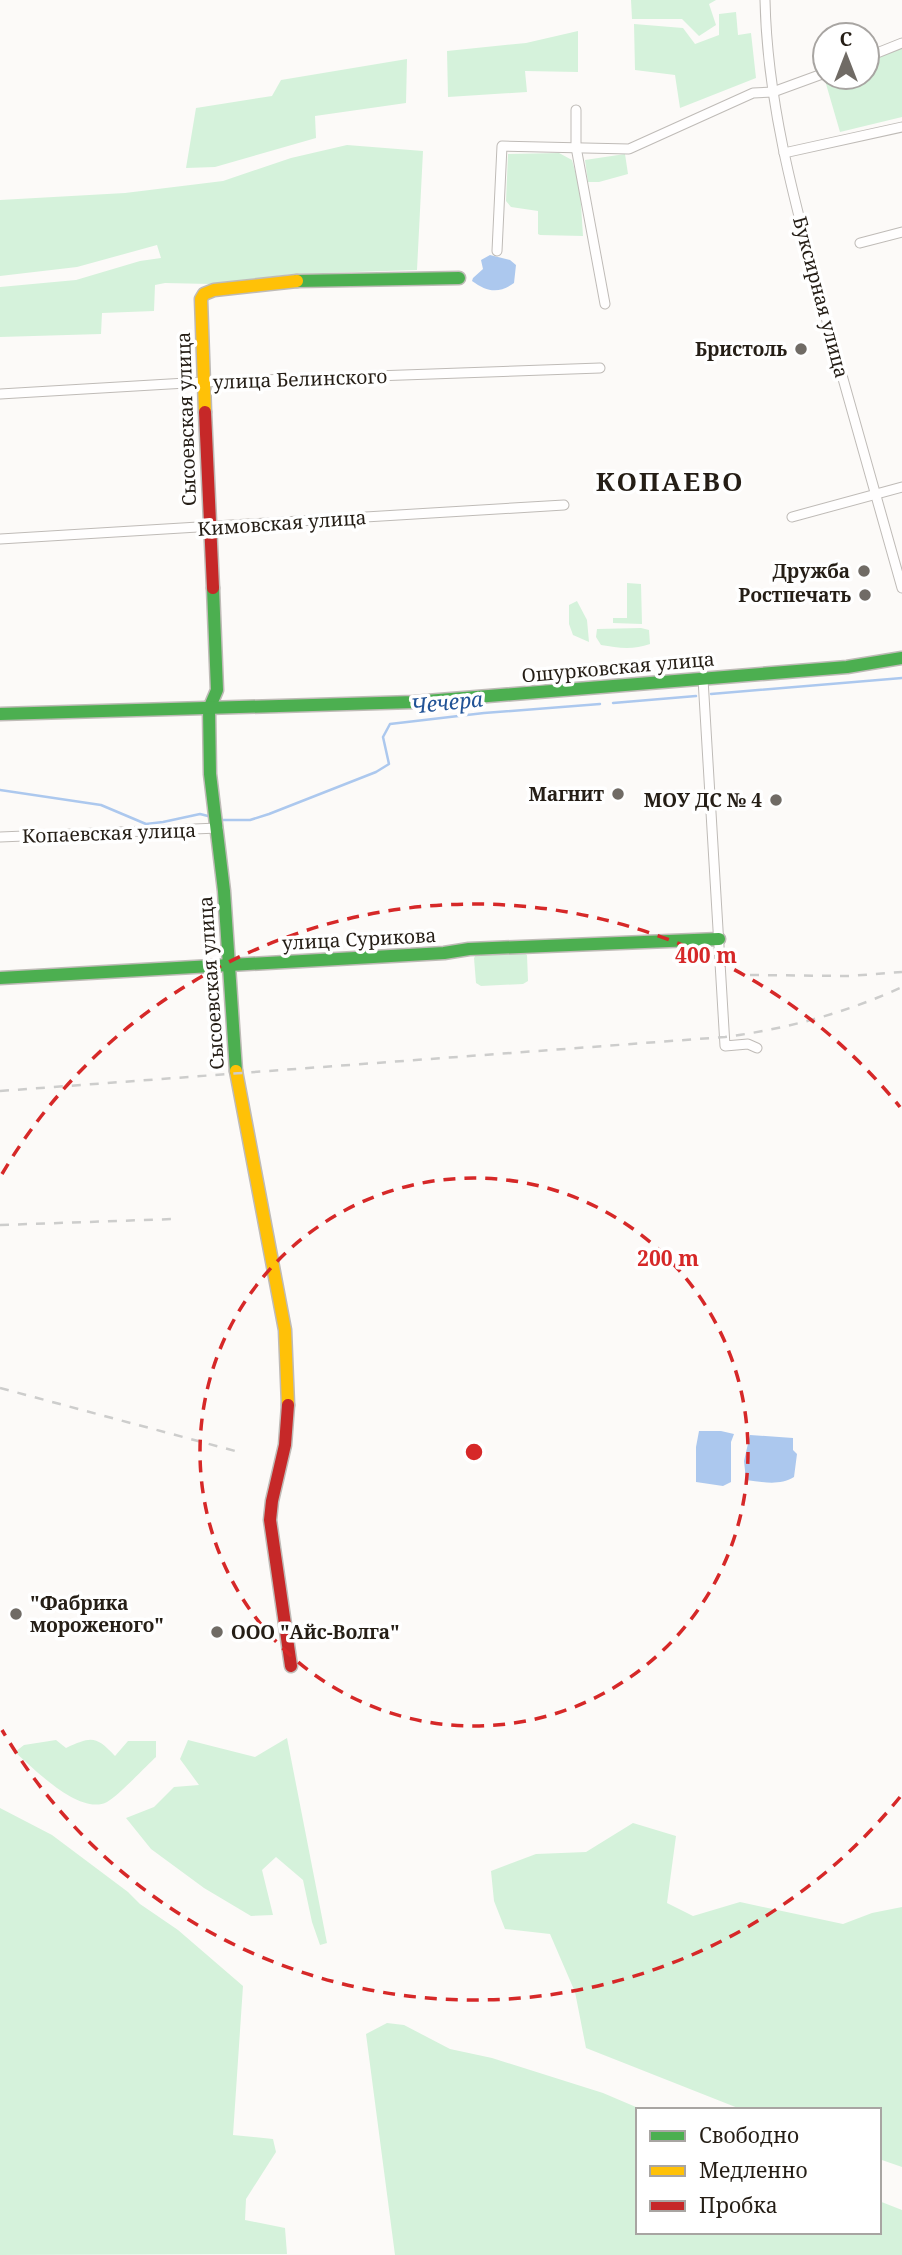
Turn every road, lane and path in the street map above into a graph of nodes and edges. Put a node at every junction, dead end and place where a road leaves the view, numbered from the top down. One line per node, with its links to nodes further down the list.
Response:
1 (765, 0): 5 (street, Буксирная улица)
2 (902, 43): 3 (street)
3 (881, 51)
4 (811, 78): 5 (street)
5 (773, 92): 8 (street); 9 (street, Буксирная улица)
6 (576, 110): 8 (street)
7 (902, 127): 9 (street)
8 (576, 147): 12 (street); 14 (street)
9 (784, 153): 19 (street, Буксирная улица)
10 (902, 232): 11 (street)
11 (860, 243)
12 (497, 251)
13 (459, 278): 16 (street, Сысоевская улица)
14 (605, 304)
15 (600, 368): 16 (street, улица Белинского)
16 (203, 382): 17 (street, улица Белинского); 22 (street, Сысоевская улица)
17 (0, 394)
18 (902, 487): 19 (street)
19 (876, 494): 21 (street); 24 (street, Буксирная улица)
20 (564, 505): 22 (street, Кимовская улица)
21 (792, 517)
22 (210, 528): 23 (street, Кимовская улица); 27 (street, Сысоевская улица)
23 (0, 540)
24 (902, 589)
25 (902, 658): 26 (street, Ошурковская улица)
26 (703, 679): 27 (street, Ошурковская улица); 31 (street)
27 (209, 709): 28 (street, Ошурковская улица); 29 (street, Сысоевская улица)
28 (0, 714)
29 (218, 828): 30 (street, Копаевская улица); 32 (street, Сысоевская улица)
30 (0, 837)
31 (719, 939): 32 (street, улица Сурикова); 34 (street)
32 (229, 965): 33 (street, улица Сурикова); 35 (street, Сысоевская улица)
33 (0, 978)
34 (757, 1048)
35 (291, 1666)

